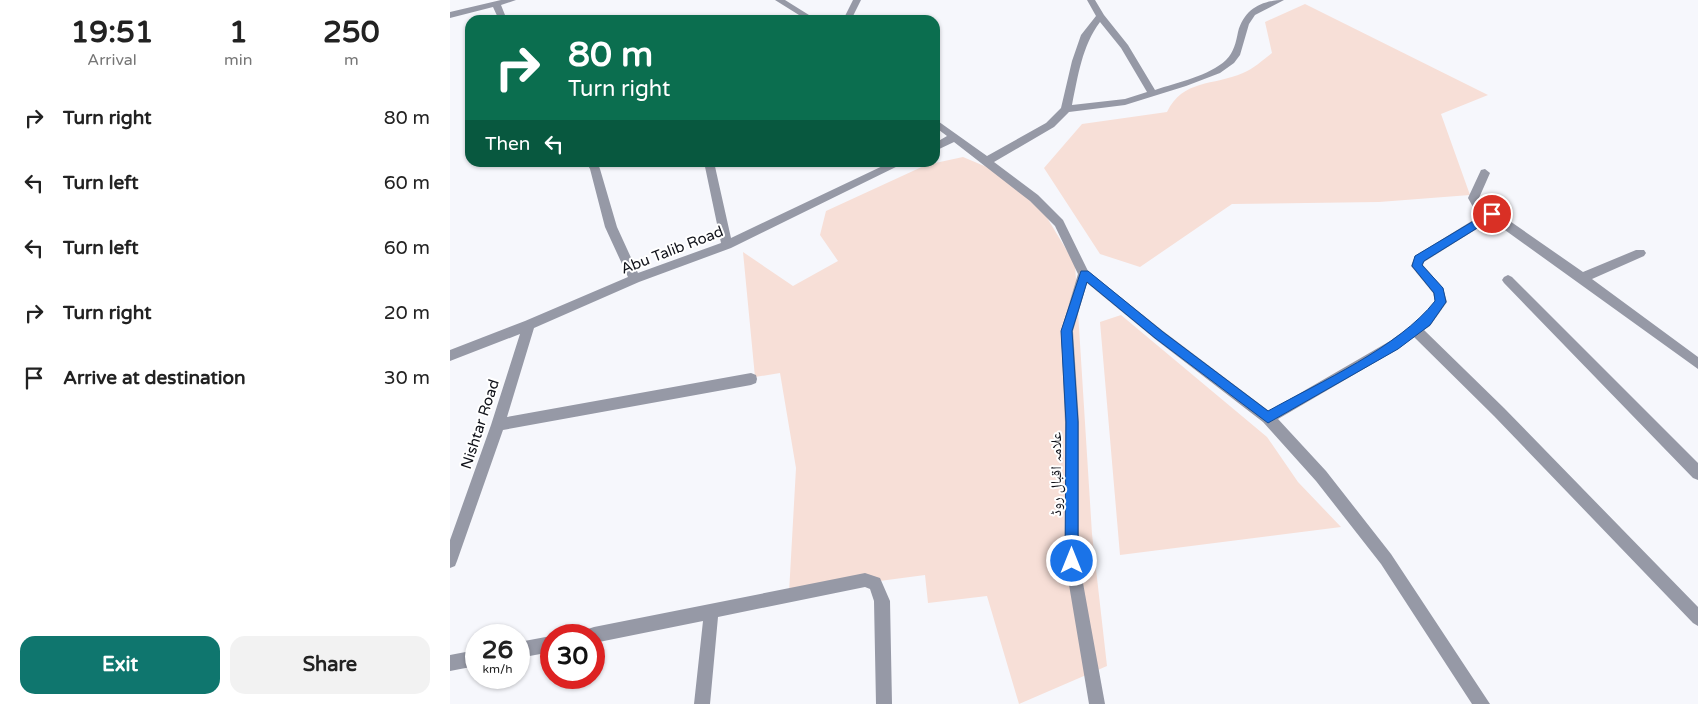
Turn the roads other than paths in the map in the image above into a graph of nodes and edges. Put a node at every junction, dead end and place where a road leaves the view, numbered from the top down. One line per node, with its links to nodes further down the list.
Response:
1 (512, 0): 6 (street)
2 (779, 0): 9 (street)
3 (857, 0): 10 (street)
4 (1091, 0): 11 (street)
5 (1280, 0): 12 (street)
6 (496, 4): 7 (street); 8 (street)
7 (450, 15)
8 (501, 15)
9 (804, 15)
10 (850, 15)
11 (1100, 16): 12 (street); 13 (street)
12 (1154, 94): 13 (street)
13 (1066, 109): 17 (street)
14 (940, 126): 15 (street)
15 (954, 137): 16 (street); 17 (street)
16 (940, 144)
17 (987, 161): 25 (street)
18 (595, 167): 27 (street)
19 (710, 167): 23 (street)
20 (891, 167): 23 (street, Abu Talib Road)
21 (1485, 173): 22 (street)
22 (1492, 214): 26 (street); 30 (street)
23 (727, 245): 27 (street, Abu Talib Road)
24 (1640, 253): 26 (street)
25 (1084, 274): 34 (street); 45 (street, علامہ اقبال روڈ)
26 (1582, 278): 32 (street)
27 (635, 279): 29 (street, Abu Talib Road)
28 (1508, 280): 36 (street)
29 (529, 326): 31 (street, Abu Talib Road); 35 (street, Nishtar Road)
30 (1415, 330): 34 (street); 39 (street)
31 (450, 356)
32 (1698, 364)
33 (751, 379): 35 (street)
34 (1268, 418): 46 (street)
35 (498, 425): 37 (street, Nishtar Road)
36 (1698, 473)
37 (450, 561)
38 (711, 613): 40 (street); 43 (street); 44 (street)
39 (1698, 618)
40 (605, 634)
41 (465, 660): 42 (street)
42 (450, 663)
43 (702, 704)
44 (884, 704)
45 (1097, 704)
46 (1482, 704)

